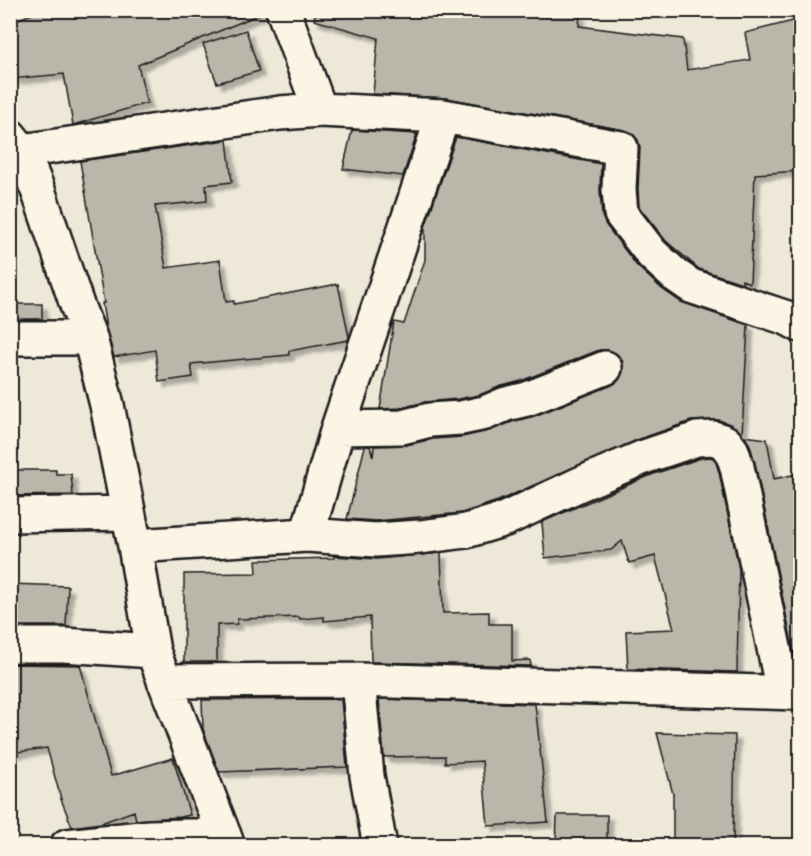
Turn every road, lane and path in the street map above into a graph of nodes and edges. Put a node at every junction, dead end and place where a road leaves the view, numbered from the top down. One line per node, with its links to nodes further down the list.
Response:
1 (283, 10): 2 (street)
2 (320, 110): 3 (street); 4 (street)
3 (443, 116): 6 (street); 10 (street)
4 (16, 143): 5 (street)
5 (25, 193): 8 (street)
6 (801, 325)
7 (10, 338): 8 (street)
8 (90, 338): 11 (street)
9 (605, 368): 10 (street)
10 (338, 428): 13 (street)
11 (128, 513): 12 (street); 14 (street)
12 (10, 515)
13 (307, 535): 14 (street); 18 (street)
14 (135, 546): 16 (street)
15 (10, 645): 16 (street)
16 (159, 666): 17 (street); 19 (street)
17 (358, 680): 18 (street); 21 (street)
18 (792, 692)
19 (226, 840): 20 (street)
20 (67, 846)
21 (380, 846)

